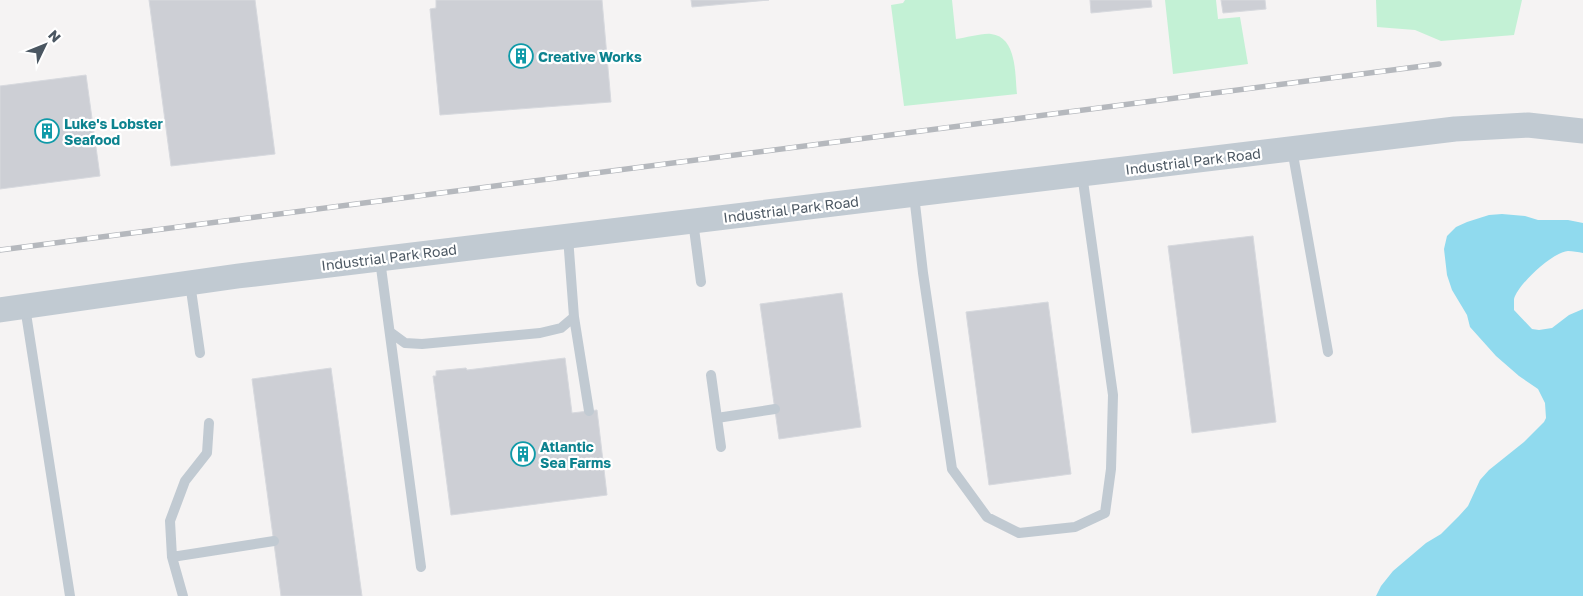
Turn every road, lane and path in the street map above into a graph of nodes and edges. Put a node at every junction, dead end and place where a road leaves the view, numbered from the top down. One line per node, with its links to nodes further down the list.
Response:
1 (1583, 131): 2 (street, Industrial Park Road)
2 (1292, 149): 3 (street, Industrial Park Road); 14 (lane)
3 (1082, 174): 4 (street, Industrial Park Road); 4 (lane)
4 (914, 194): 5 (street, Industrial Park Road)
5 (693, 221): 6 (street, Industrial Park Road); 9 (lane)
6 (568, 236): 7 (street, Industrial Park Road); 12 (lane)
7 (380, 258): 8 (street, Industrial Park Road); 13 (lane)
8 (190, 282): 10 (street, Industrial Park Road); 15 (lane)
9 (700, 282)
10 (24, 306): 11 (street, Industrial Park Road); 25 (lane)
11 (0, 310)
12 (574, 317): 13 (lane); 18 (lane)
13 (390, 332): 24 (lane)
14 (1328, 352)
15 (200, 353)
16 (711, 375): 19 (lane)
17 (775, 409): 19 (lane)
18 (589, 411)
19 (716, 418): 21 (lane)
20 (209, 423): 23 (lane)
21 (721, 447)
22 (274, 541): 23 (lane)
23 (172, 557): 26 (lane)
24 (421, 568)
25 (70, 596)
26 (183, 596)

